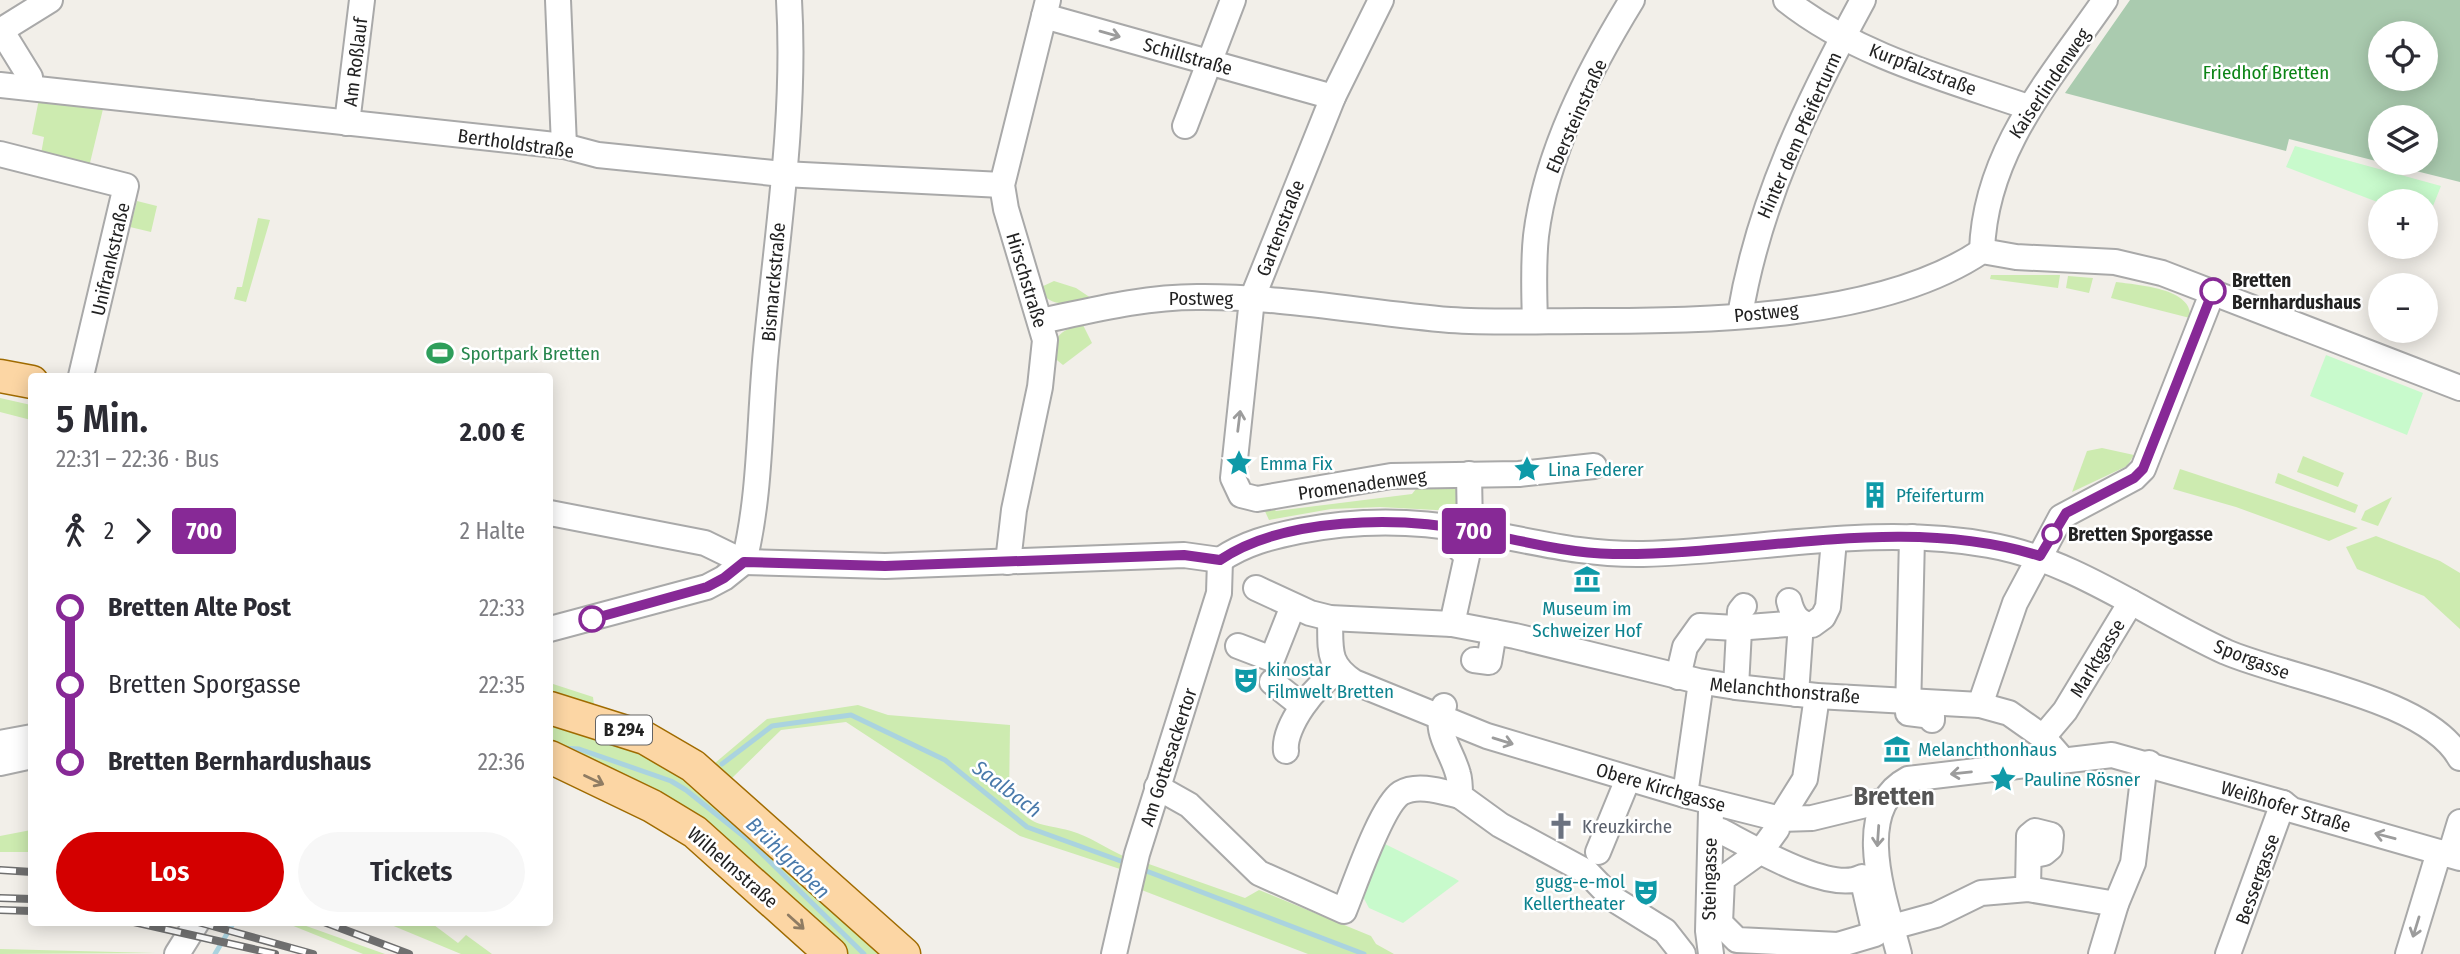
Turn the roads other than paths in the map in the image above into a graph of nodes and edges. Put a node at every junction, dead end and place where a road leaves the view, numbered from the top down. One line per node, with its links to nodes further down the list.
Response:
1 (50, 0): 12 (street)
2 (362, 0): 19 (street, Am Roßlauf)
3 (558, 0): 21 (street)
4 (789, 0): 23 (street, Bismarckstraße)
5 (1233, 0): 14 (street)
6 (1381, 0): 17 (street, Gartenstraße)
7 (1632, 0): 30 (street, Ebersteinstraße)
8 (1786, 0): 13 (street, Kurpfalzstraße)
9 (1863, 0): 13 (street, Hinter dem Pfeiferturm)
10 (2105, 0): 18 (street, Kaiserlindenweg)
11 (1046, 8): 14 (street, Schillstraße, one-way to 14); 24 (street, Hirschstraße)
12 (1, 30): 16 (street)
13 (1843, 37): 18 (street, Kurpfalzstraße); 28 (street, Hinter dem Pfeiferturm)
14 (1211, 62): 17 (street, Schillstraße); 20 (street)
15 (0, 85): 16 (street, Bertholdstraße)
16 (31, 87): 19 (street, Bertholdstraße)
17 (1333, 97): 27 (street, Gartenstraße)
18 (2028, 107): 25 (street, Kaiserlindenweg)
19 (347, 123): 21 (street, Bertholdstraße)
20 (1185, 126)
21 (564, 145): 23 (street, Bertholdstraße)
22 (0, 154): 31 (street, Unifrankstraße)
23 (783, 174): 24 (street, Bertholdstraße); 44 (street, Bismarckstraße)
24 (1002, 186): 29 (street, Hirschstraße)
25 (1982, 251): 26 (street); 28 (street, Postweg)
26 (2213, 291): 34 (street); 42 (street)
27 (1252, 299): 29 (street, Postweg); 30 (street, Postweg); 37 (street, Gartenstraße, one-way to 27)
28 (1740, 315): 30 (street, Postweg)
29 (1041, 321): 45 (street, Hirschstraße)
30 (1535, 321)
31 (82, 373)
32 (0, 376): 33 (main road)
33 (28, 381)
34 (2460, 388)
35 (1594, 466): 36 (street, Promenadenweg)
36 (1469, 474): 37 (street, Promenadenweg); 40 (street)
37 (1256, 499)
38 (553, 514): 44 (street)
39 (1912, 537): 41 (street, Sporgasse); 42 (street, Sporgasse); 64 (street)
40 (1465, 540): 41 (street, Sporgasse); 43 (street, Sporgasse); 54 (street)
41 (1834, 540): 46 (street); 53 (street)
42 (2040, 556): 49 (street, Sporgasse); 65 (street)
43 (1220, 560): 45 (street); 80 (street, Am Gottesackertor)
44 (744, 562): 45 (street); 55 (street)
45 (1008, 562)
46 (1818, 565)
47 (1256, 588): 50 (street, Melanchthonstraße)
48 (1789, 601): 53 (street)
49 (2131, 602): 69 (street, Marktgasse); 75 (street, Sporgasse)
50 (1293, 606): 51 (street, Melanchthonstraße); 61 (street)
51 (1330, 618): 54 (street, Melanchthonstraße); 59 (street)
52 (1739, 618): 53 (street); 60 (street); 62 (street)
53 (1801, 623): 63 (street)
54 (1452, 624): 56 (street, Melanchthonstraße)
55 (555, 630)
56 (1494, 632): 58 (street); 60 (street, Melanchthonstraße)
57 (1238, 646): 61 (street)
58 (1475, 660)
59 (1332, 677): 61 (street); 67 (street, Obere Kirchgasse)
60 (1690, 679): 62 (street, Melanchthonstraße); 81 (street)
61 (1279, 680): 72 (street)
62 (1736, 687): 63 (street, Melanchthonstraße)
63 (1806, 695): 64 (street, Melanchthonstraße); 87 (street)
64 (1909, 699): 65 (street, Melanchthonstraße); 68 (street)
65 (1980, 705): 69 (street, Melanchthonstraße)
66 (553, 709): 99 (main road, B 294)
67 (1442, 711): 79 (street, Obere Kirchgasse, one-way to 79); 82 (street)
68 (1931, 720)
69 (2043, 737): 76 (street, Melanchthonstraße)
70 (28, 738): 71 (street)
71 (0, 743)
72 (1286, 751)
73 (28, 757): 77 (street)
74 (553, 758): 98 (main road, Wilhelmstraße, one-way to 98)
75 (2460, 758)
76 (2063, 760): 78 (street, Weißhofer Straße); 83 (street, Weißhofer Straße, one-way to 83)
77 (0, 763)
78 (2149, 763): 85 (street, Weißhofer Straße); 94 (street)
79 (1628, 779): 81 (street, Obere Kirchgasse); 90 (street)
80 (1157, 787): 82 (street); 100 (street, Am Gottesackertor)
81 (1685, 795): 84 (street, Obere Kirchgasse)
82 (1460, 796): 101 (street)
83 (1886, 800): 87 (street, Obere Kirchgasse); 96 (street, one-way to 96)
84 (1712, 803): 87 (street, Obere Kirchgasse); 102 (street, Steingasse)
85 (2283, 803): 91 (street, Weißhofer Straße, one-way to 85); 105 (street, Bessergasse)
86 (2460, 822): 91 (street)
87 (1778, 824): 89 (street)
88 (1721, 831): 89 (street)
89 (1761, 851): 89 (street)
90 (1598, 852)
91 (2450, 855): 106 (street, one-way to 106)
92 (2029, 856): 93 (street)
93 (2028, 889): 94 (street); 96 (street)
94 (2116, 904): 104 (street)
95 (194, 926): 97 (street)
96 (1892, 927): 103 (street)
97 (177, 954)
98 (831, 954)
99 (904, 954)
100 (1114, 954)
101 (1683, 954)
102 (1711, 954)
103 (1899, 954)
104 (2101, 954)
105 (2228, 954)
106 (2408, 954)

